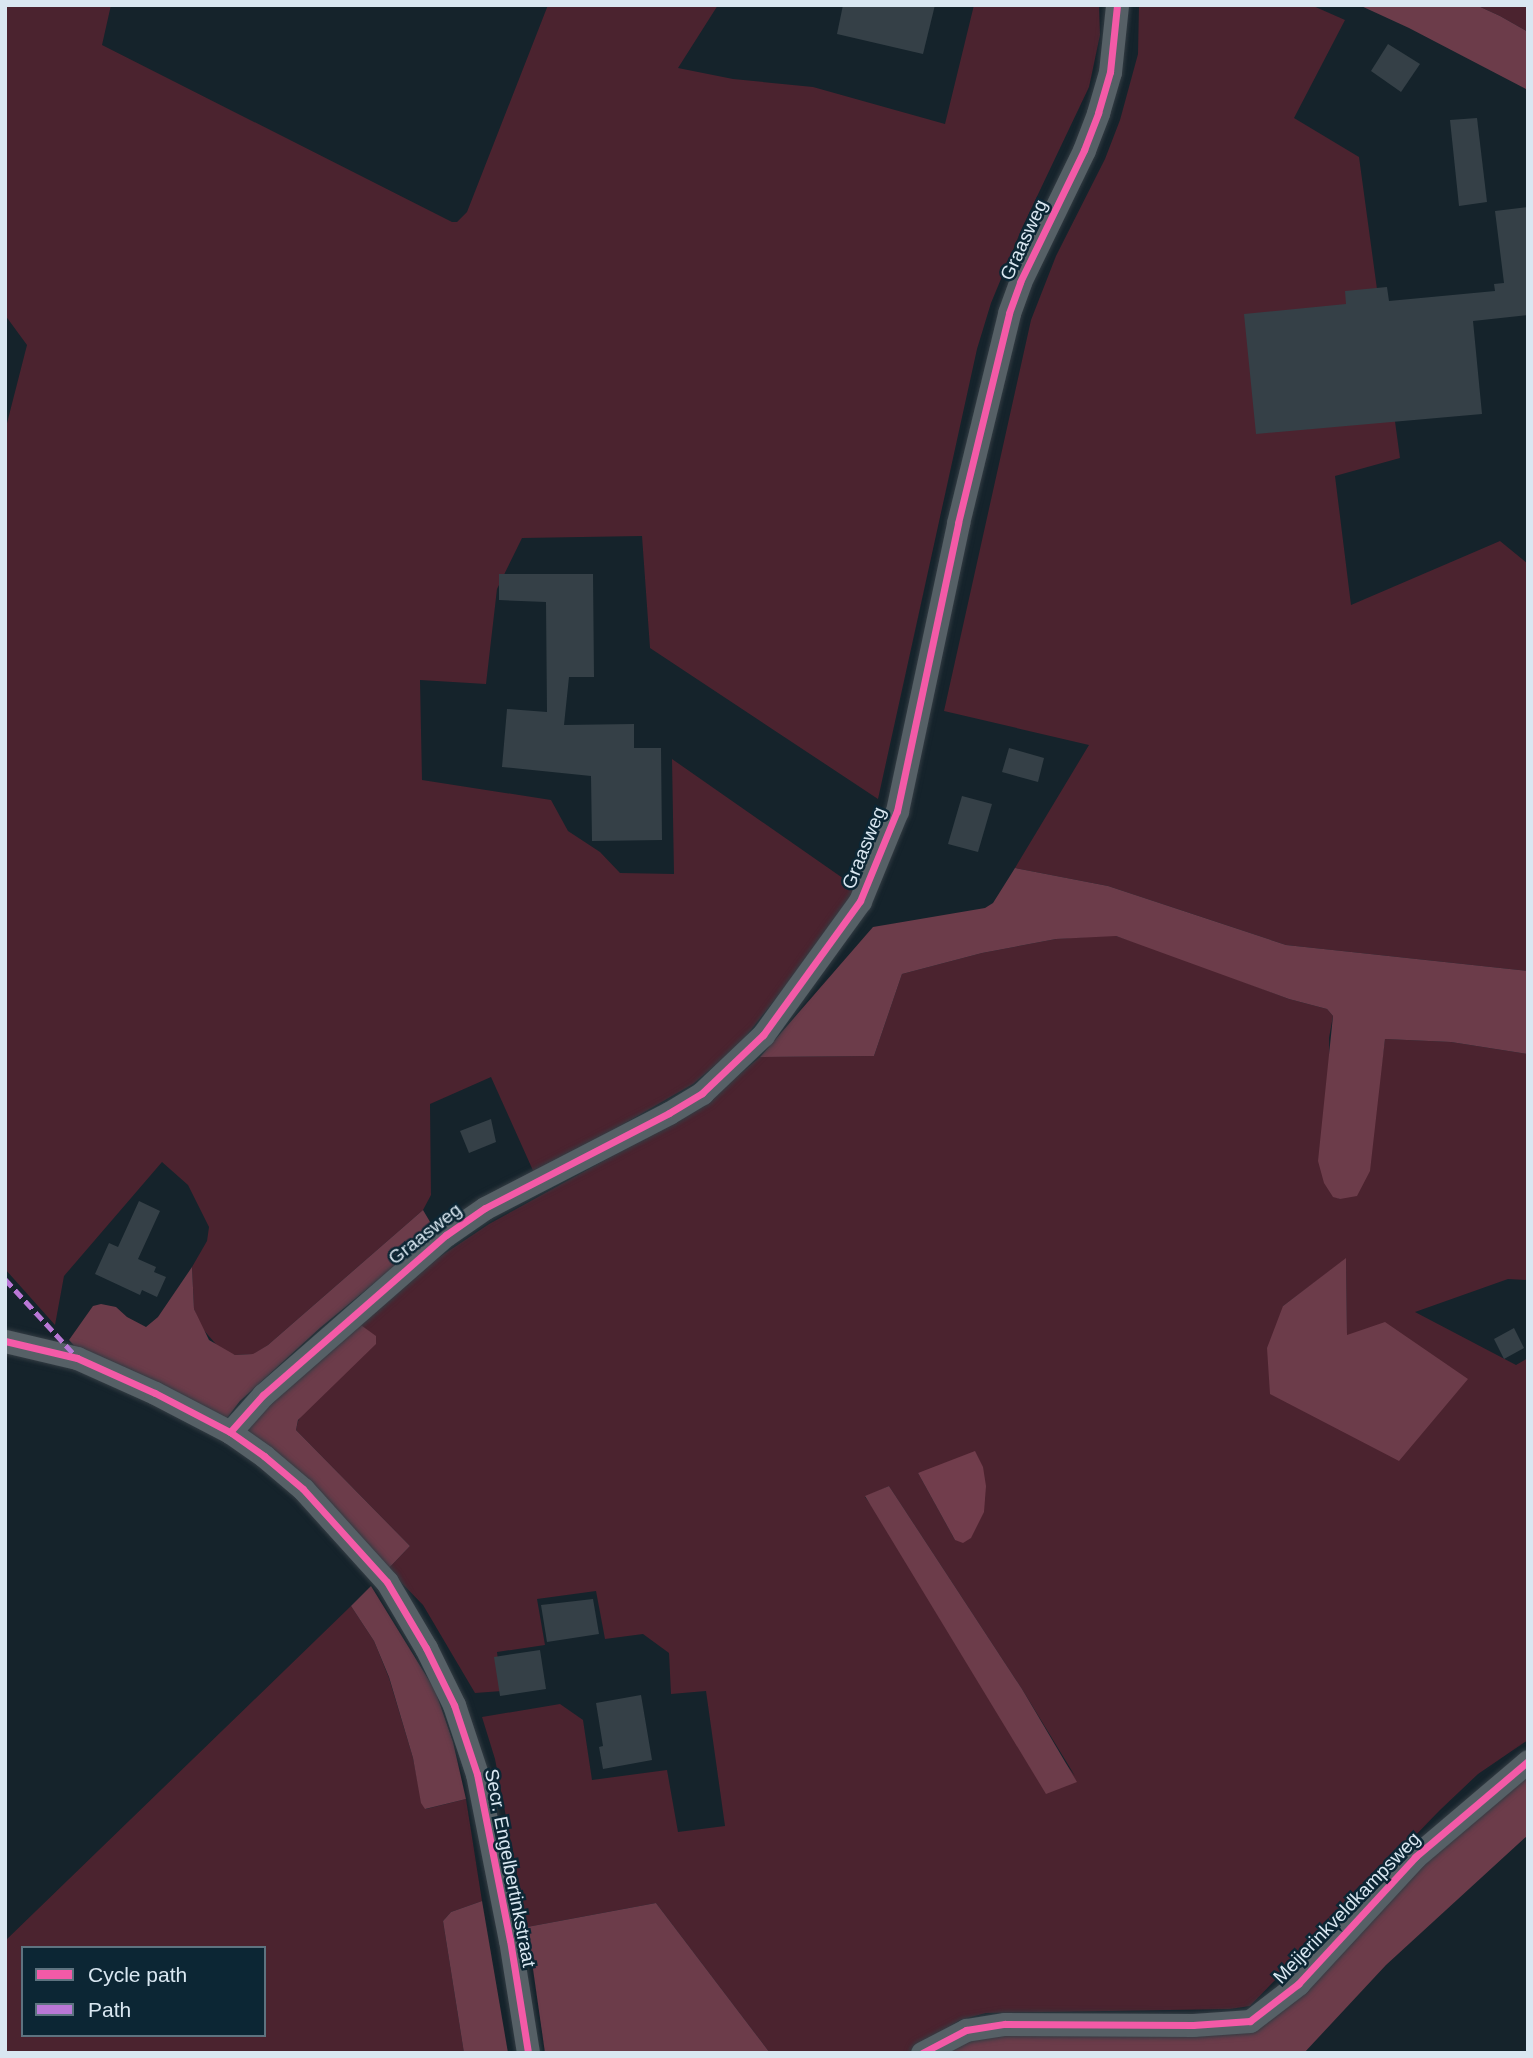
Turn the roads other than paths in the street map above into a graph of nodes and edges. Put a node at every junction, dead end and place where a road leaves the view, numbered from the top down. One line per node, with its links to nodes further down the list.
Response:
1 (1117, 5): 3 (street, Graasweg)
2 (5, 1341): 3 (street, Secr. Engelbertinkstraat)
3 (230, 1432): 5 (street, Secr. Engelbertinkstraat)
4 (1528, 1761): 6 (street, Meijerinkveldkampsweg)
5 (528, 2053)
6 (922, 2053)

